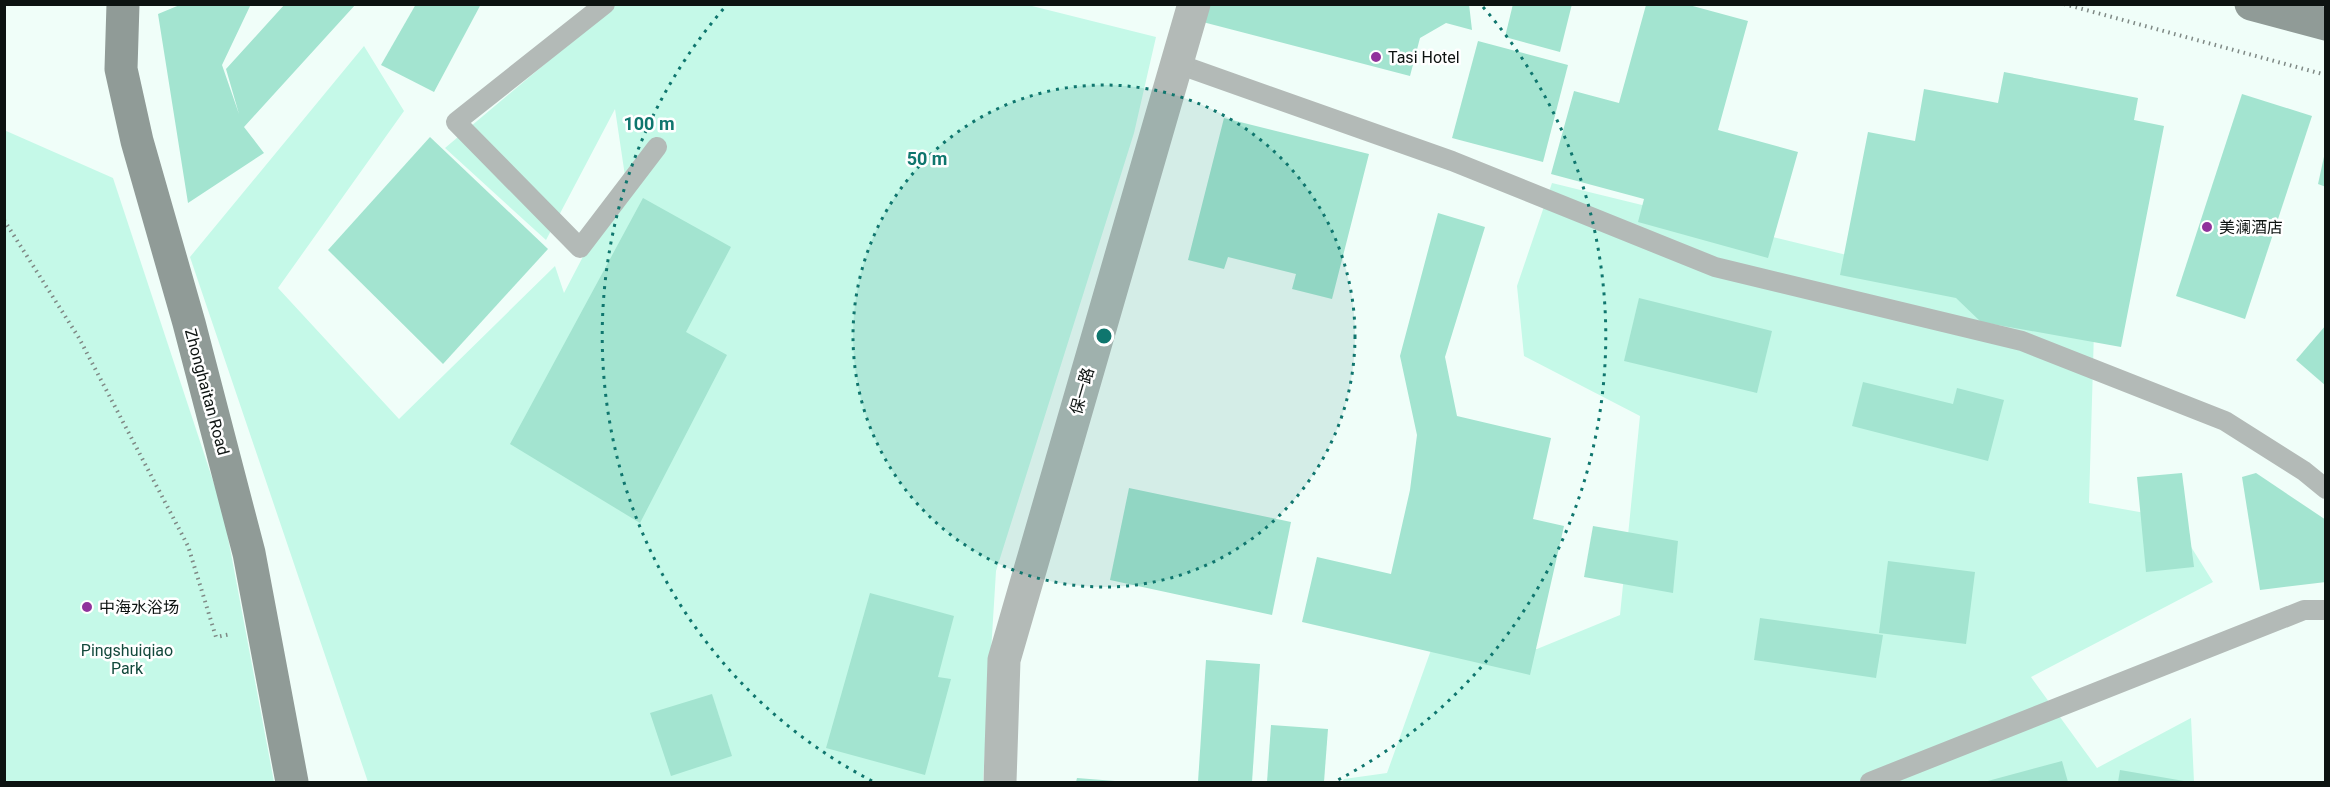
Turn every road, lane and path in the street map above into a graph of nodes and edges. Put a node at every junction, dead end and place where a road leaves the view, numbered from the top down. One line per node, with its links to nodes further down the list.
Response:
1 (123, 4): 13 (main road, Zhonghaitan Road)
2 (605, 4): 9 (lane)
3 (1194, 4): 7 (street, 保一路)
4 (2064, 4): 8 (path)
5 (2251, 4): 6 (main road)
6 (2325, 24)
7 (1178, 64): 11 (lane); 15 (street, 保一路)
8 (2325, 75)
9 (657, 147)
10 (4, 220): 13 (path)
11 (2325, 489)
12 (2325, 610): 16 (lane)
13 (262, 627): 14 (main road, Zhonghaitan Road)
14 (292, 783)
15 (1000, 783)
16 (1870, 783)

